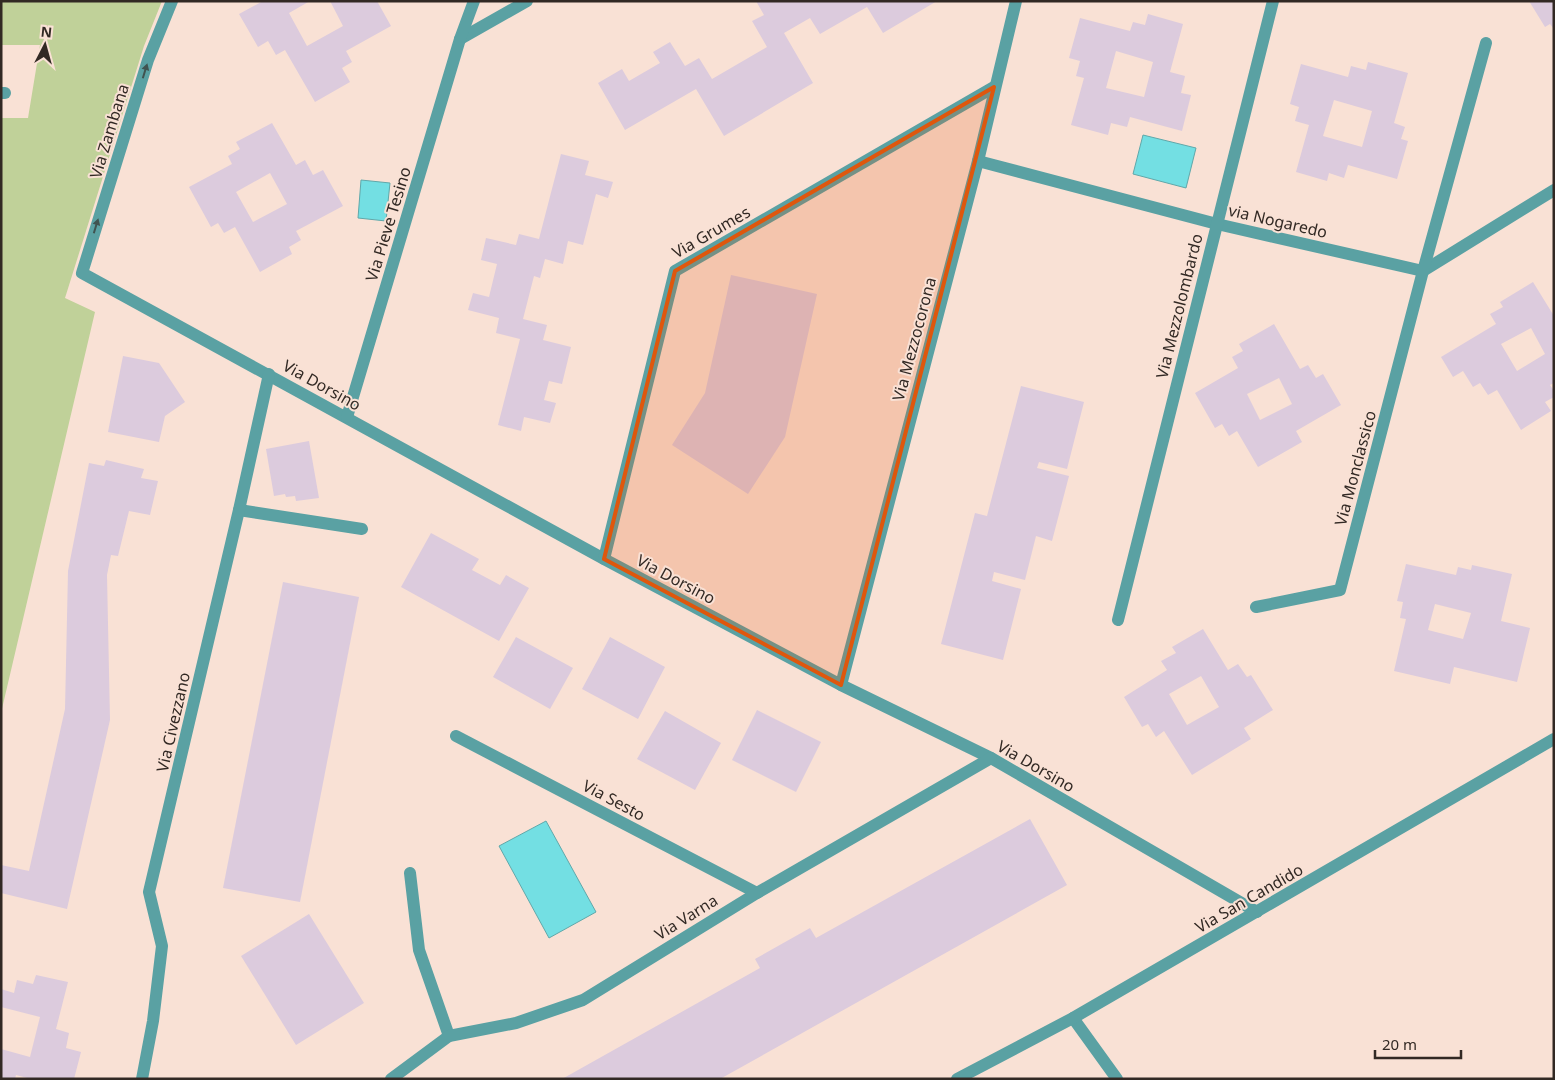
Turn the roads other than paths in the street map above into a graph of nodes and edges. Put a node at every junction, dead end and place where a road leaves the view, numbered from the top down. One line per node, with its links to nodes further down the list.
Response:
1 (172, 1): 13 (street, Via Zambana, one-way to 1)
2 (474, 1): 6 (street, Via Pieve Tesino)
3 (527, 1): 6 (street)
4 (1016, 1): 8 (street, Via Mezzocorona)
5 (1273, 1): 11 (street, Via Mezzolombardo)
6 (460, 39): 15 (street, Via Pieve Tesino)
7 (1486, 43): 12 (street)
8 (994, 87): 9 (street, Via Mezzocorona); 18 (street, Via Grumes)
9 (978, 161): 11 (street, via Nogaredo); 21 (street, Via Mezzocorona)
10 (1554, 190): 12 (street)
11 (1217, 224): 12 (street, via Nogaredo); 20 (street, Via Mezzolombardo)
12 (1423, 271): 19 (street, Via Monclassico)
13 (82, 273): 14 (street, Via Dorsino)
14 (269, 374): 15 (street, Via Dorsino); 16 (street, Via Civezzano)
15 (347, 417): 18 (street, Via Dorsino)
16 (239, 510): 17 (street); 30 (street, Via Civezzano)
17 (362, 528)
18 (604, 559): 21 (street, Via Dorsino)
19 (1256, 607)
20 (1118, 620)
21 (841, 685): 24 (street, Via Dorsino)
22 (456, 736): 26 (street, Via Sesto)
23 (1554, 739): 27 (street, Via San Candido)
24 (991, 758): 26 (street, Via Varna); 27 (street, Via Dorsino)
25 (410, 873): 29 (street)
26 (757, 893): 29 (street, Via Varna)
27 (1257, 912): 28 (street, Via San Candido)
28 (1073, 1018): 32 (street, Via San Candido); 33 (street)
29 (449, 1036): 31 (street, Via Varna)
30 (142, 1079)
31 (391, 1079)
32 (957, 1079)
33 (1117, 1079)

